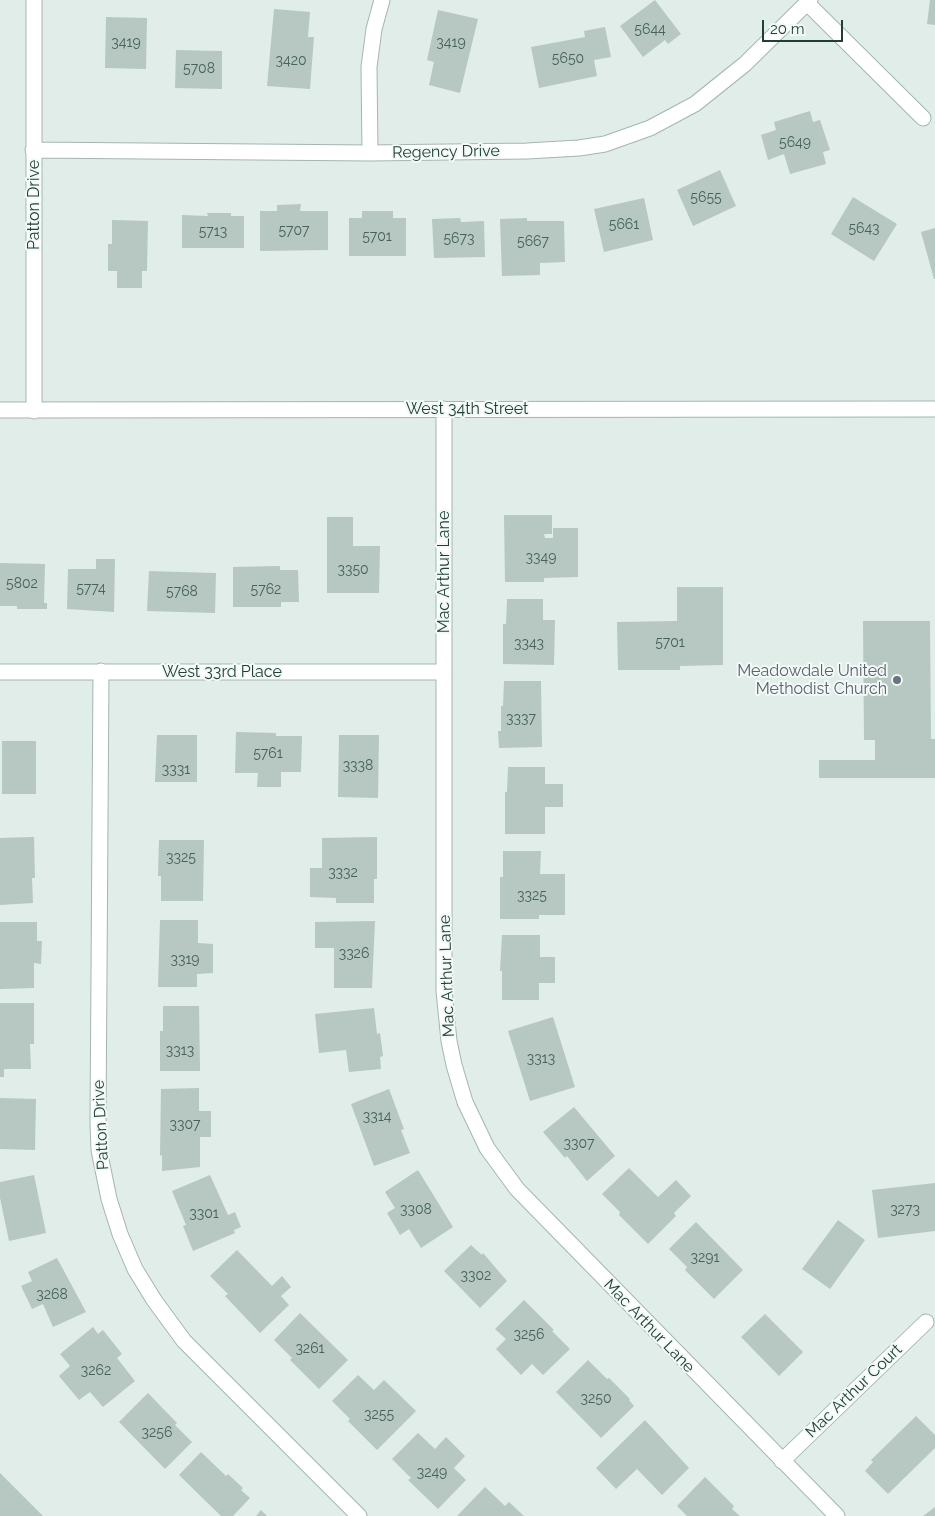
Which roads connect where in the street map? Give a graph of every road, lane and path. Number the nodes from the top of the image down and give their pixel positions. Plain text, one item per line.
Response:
1 (34, 0) edge
2 (382, 0) edge
3 (808, 1) edge
4 (923, 118) dead end
5 (34, 150) junction
6 (370, 153) junction
7 (444, 409) junction
8 (935, 409) edge
9 (0, 410) edge
10 (34, 411) junction
11 (101, 671) junction
12 (0, 672) edge
13 (444, 672) junction
14 (926, 1322) dead end
15 (782, 1461) junction
16 (359, 1516) edge
17 (837, 1516) edge

1 - 5 street, Patton Drive
2 - 6 street
3 - 4 street
3 - 6 street, Regency Drive
5 - 6 street, Regency Drive
5 - 10 street, Patton Drive
7 - 8 street, West 34th Street
7 - 10 street, West 34th Street
7 - 13 street, Mac Arthur Lane
9 - 10 street, West 34th Street
11 - 12 street, West 33rd Place
11 - 13 street, West 33rd Place
11 - 16 street, Patton Drive
13 - 15 street, Mac Arthur Lane
14 - 15 street, Mac Arthur Court
15 - 17 street, Mac Arthur Lane

